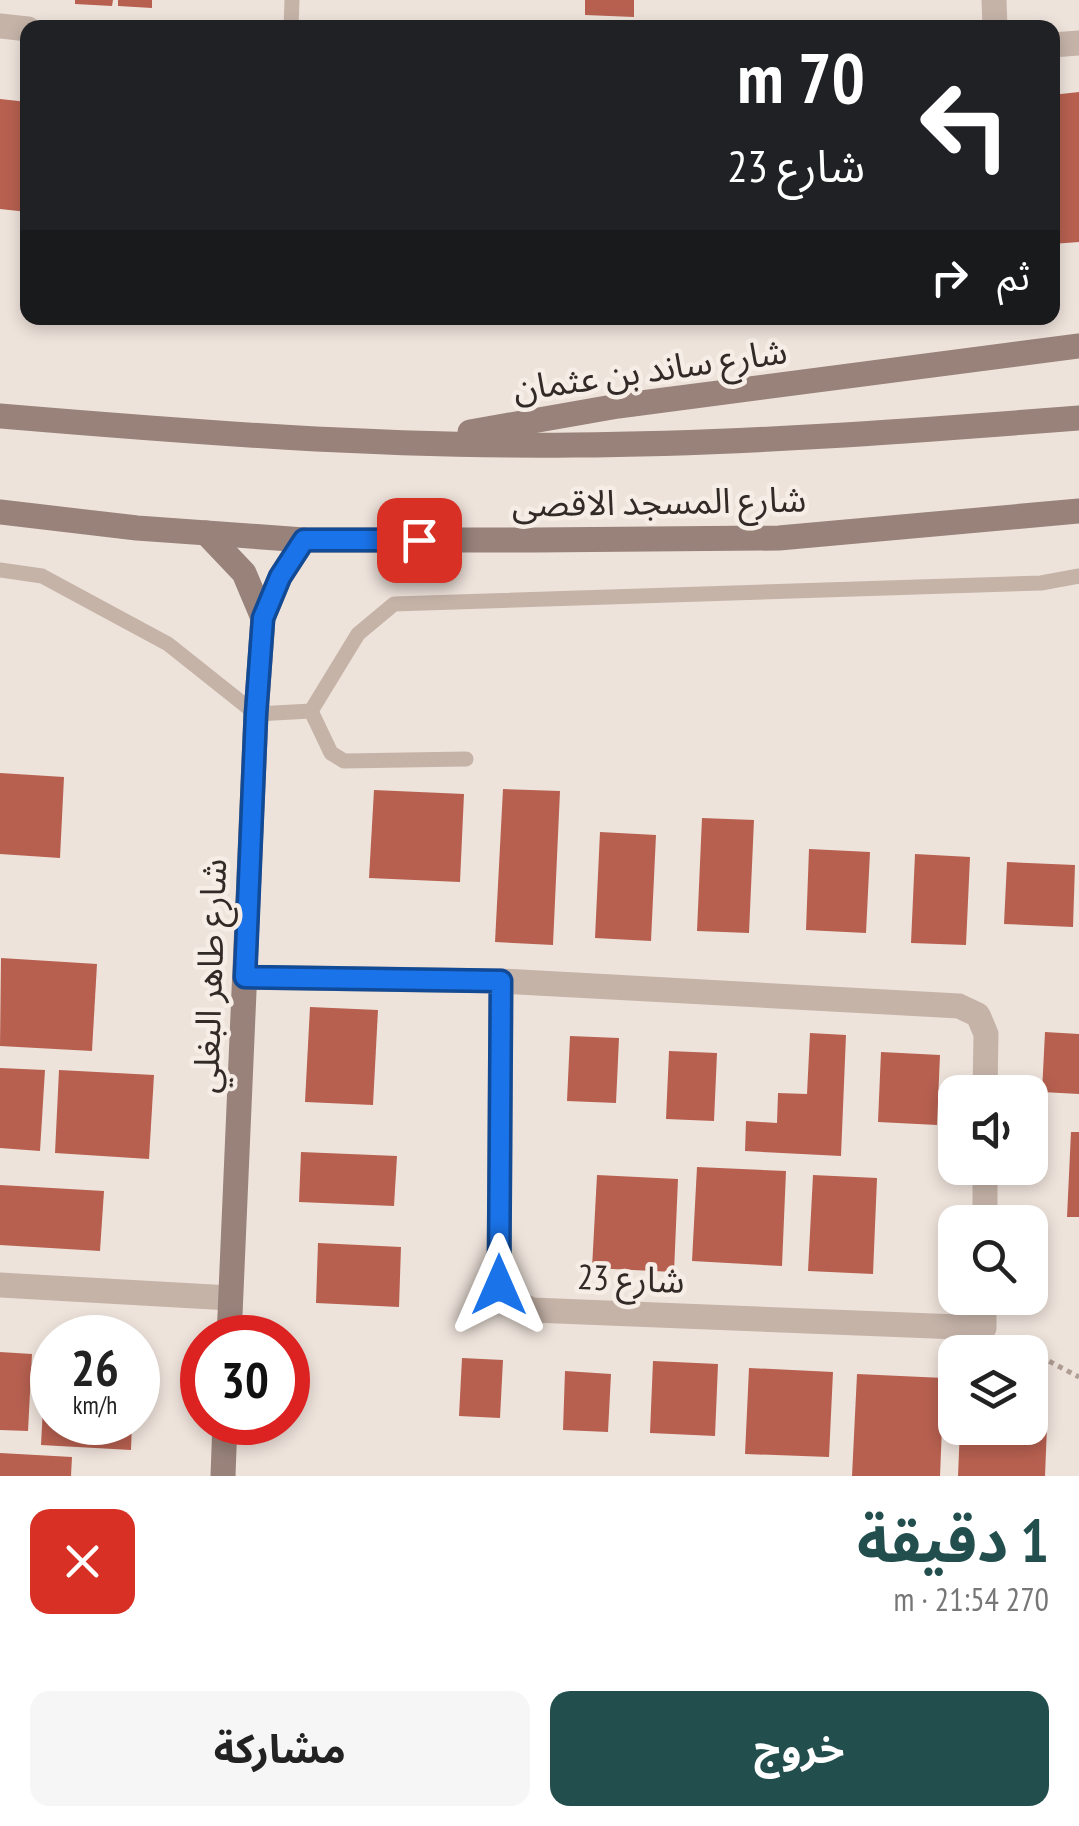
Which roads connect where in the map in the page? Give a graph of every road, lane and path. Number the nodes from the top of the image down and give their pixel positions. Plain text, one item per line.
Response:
1 (1079, 346) edge
2 (0, 416) edge
3 (1079, 418) edge
4 (411, 442) junction
5 (0, 512) edge
6 (1079, 512) edge
7 (206, 533) junction
8 (304, 540) junction
9 (0, 570) edge
10 (1079, 576) edge
11 (263, 618) junction
12 (311, 711) junction
13 (256, 714) junction
14 (466, 759) dead end
15 (245, 977) junction
16 (501, 981) junction
17 (986, 1075) edge
18 (0, 1285) edge
19 (230, 1298) junction
20 (230, 1315) edge
21 (984, 1315) edge
22 (984, 1328) junction
23 (1079, 1377) edge
24 (224, 1445) edge
25 (223, 1476) edge

1 - 4 main road, شارع ساند بن عثمان
2 - 4 main road, شارع المسجد الاقصى
3 - 4 main road, شارع المسجد الاقصى
5 - 7 main road, شارع المسجد الاقصى
6 - 8 main road, شارع المسجد الاقصى
7 - 8 main road, شارع المسجد الاقصى
7 - 11 main road, شارع طاهر البغلي
8 - 11 main road, شارع طاهر البغلي
9 - 13 lane
10 - 12 lane
11 - 13 main road, شارع طاهر البغلي
12 - 13 lane
12 - 14 lane
13 - 15 main road, شارع طاهر البغلي
15 - 16 street
15 - 19 main road, شارع طاهر البغلي
16 - 17 street
16 - 22 street, شارع 23
18 - 19 street
19 - 20 main road, شارع طاهر البغلي
21 - 22 street
22 - 23 path
24 - 25 main road

